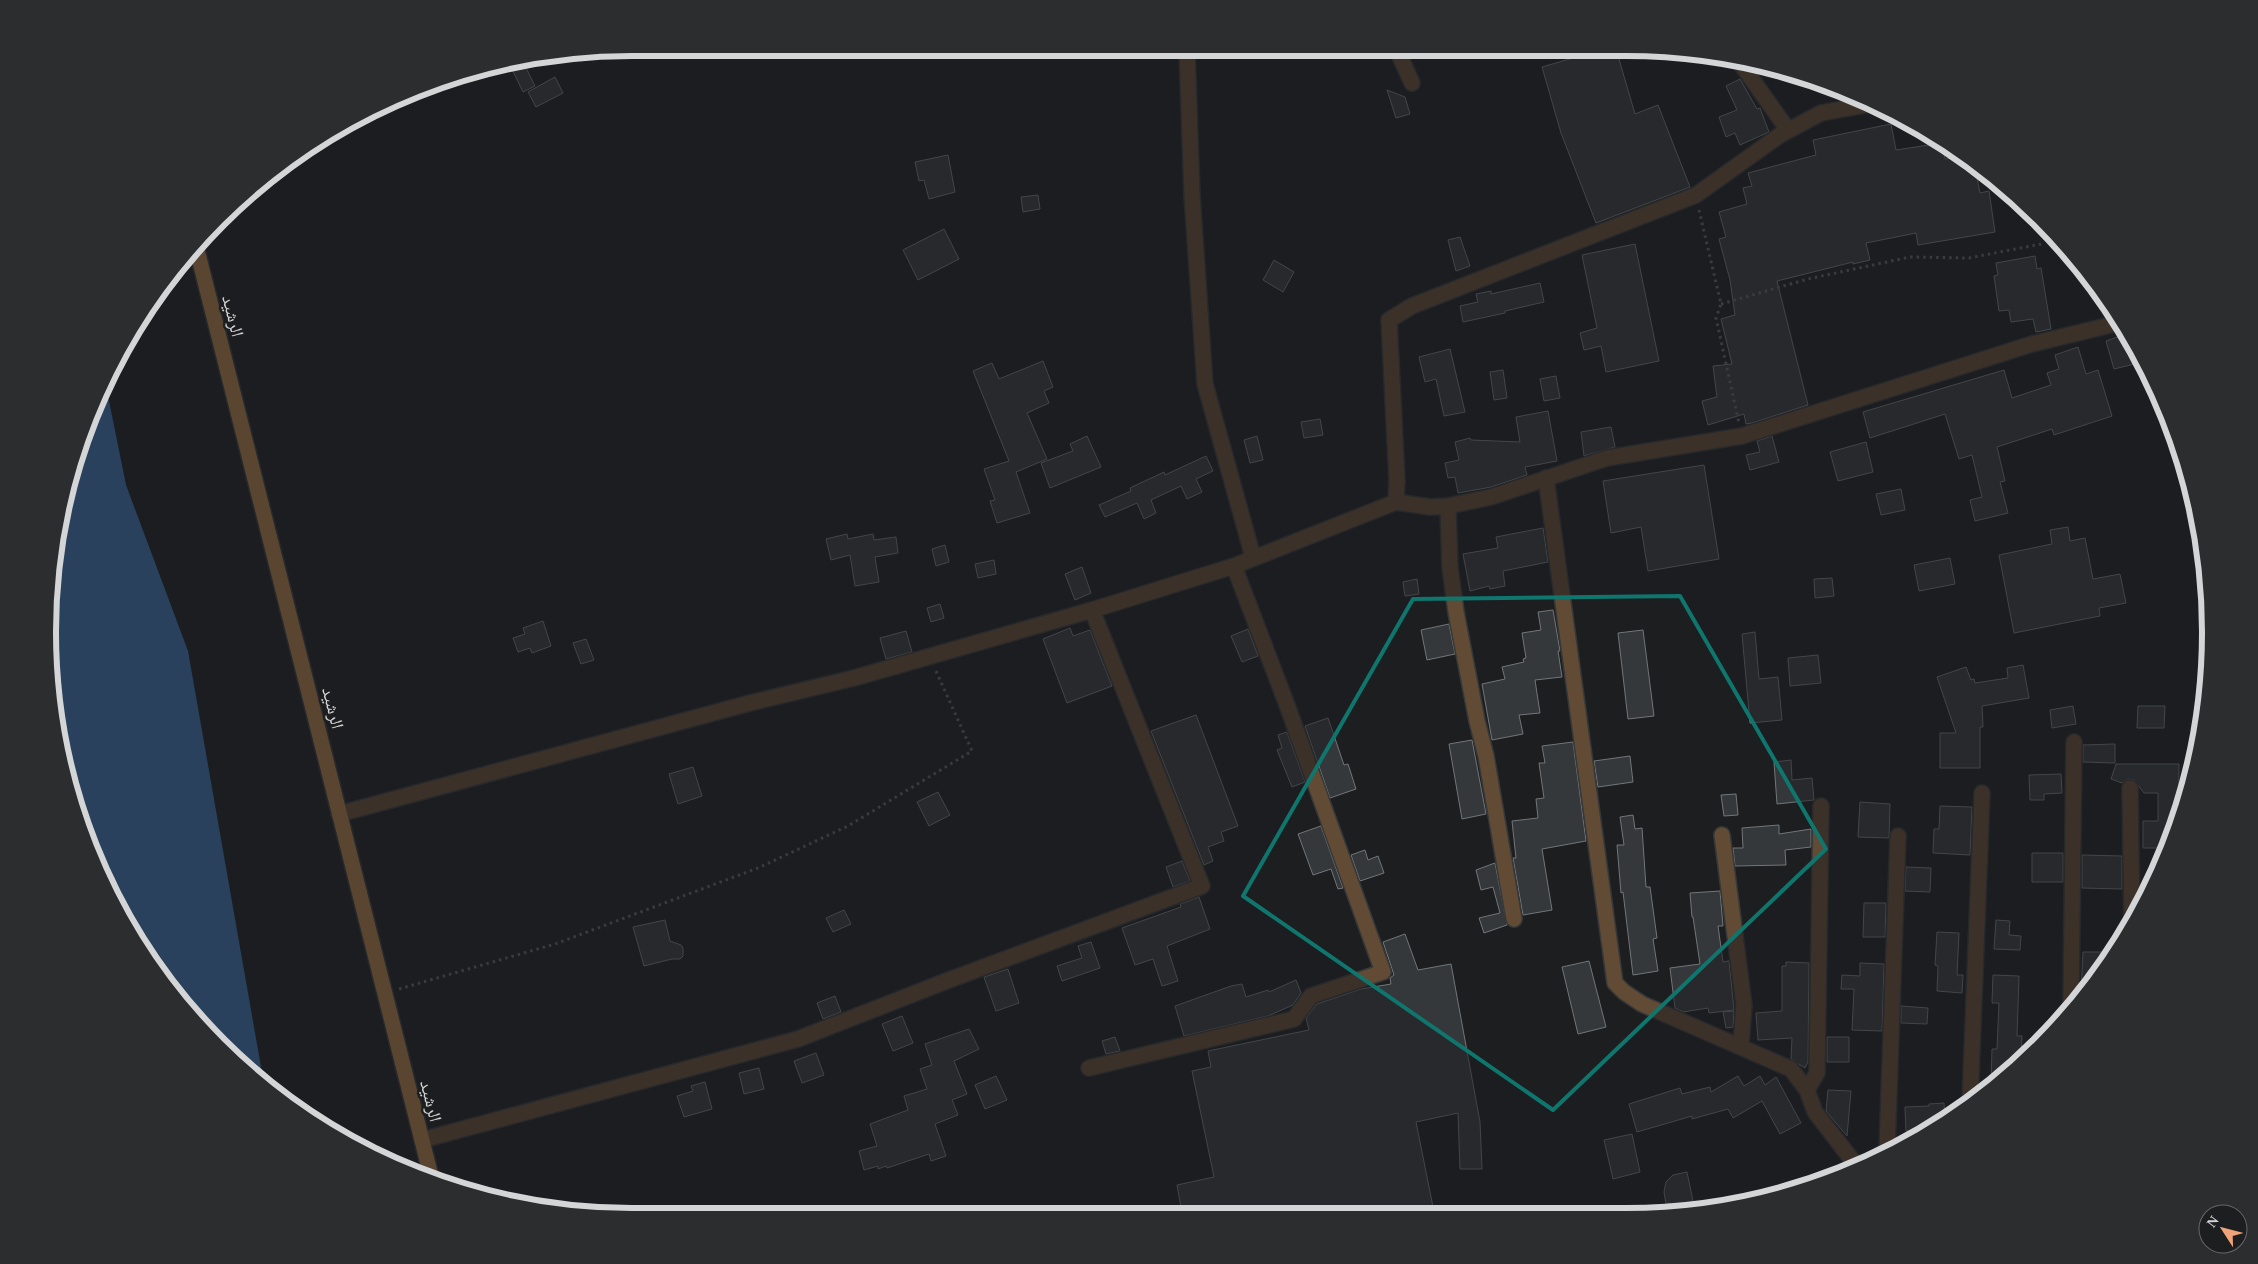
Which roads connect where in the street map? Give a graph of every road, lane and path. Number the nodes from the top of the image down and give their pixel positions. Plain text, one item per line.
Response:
1 (1187, 56) edge
2 (1400, 56) edge
3 (1744, 69) edge
4 (1412, 83) dead end
5 (1859, 106) edge
6 (1788, 130) junction
7 (1696, 195) junction
8 (2041, 244) dead end
9 (198, 253) edge
10 (1721, 304) junction
11 (2113, 324) edge
12 (1742, 436) junction
13 (1546, 478) junction
14 (1396, 502) junction
15 (1448, 506) junction
16 (1253, 557) junction
17 (1234, 566) junction
18 (1092, 610) junction
19 (935, 655) junction
20 (2074, 742) dead end
21 (2130, 788) dead end
22 (1982, 793) dead end
23 (1820, 806) dead end
24 (339, 814) junction
25 (1722, 835) dead end
26 (1898, 836) dead end
27 (2132, 907) edge
28 (1514, 919) dead end
29 (384, 993) junction
30 (2071, 997) edge
31 (1741, 1046) junction
32 (1089, 1068) dead end
33 (1807, 1090) junction
34 (1970, 1093) edge
35 (422, 1140) junction
36 (1887, 1145) edge
37 (1853, 1161) edge
38 (430, 1171) edge

1 - 16 street
2 - 4 street
3 - 6 street
5 - 6 street
6 - 7 street
7 - 10 path
7 - 14 street
8 - 10 path
9 - 24 main road, الرشيد
10 - 12 path
11 - 12 street
12 - 13 street
13 - 15 street
13 - 31 street
14 - 15 street
14 - 16 street
15 - 28 street
16 - 17 street
17 - 18 street
17 - 32 street
18 - 19 street
18 - 35 street
19 - 24 street
19 - 29 path
20 - 30 street
21 - 27 street
22 - 34 street
23 - 33 street
24 - 29 main road, الرشيد
25 - 31 street
26 - 36 street
29 - 35 main road, الرشيد
31 - 33 street
33 - 37 street
35 - 38 main road, الرشيد

